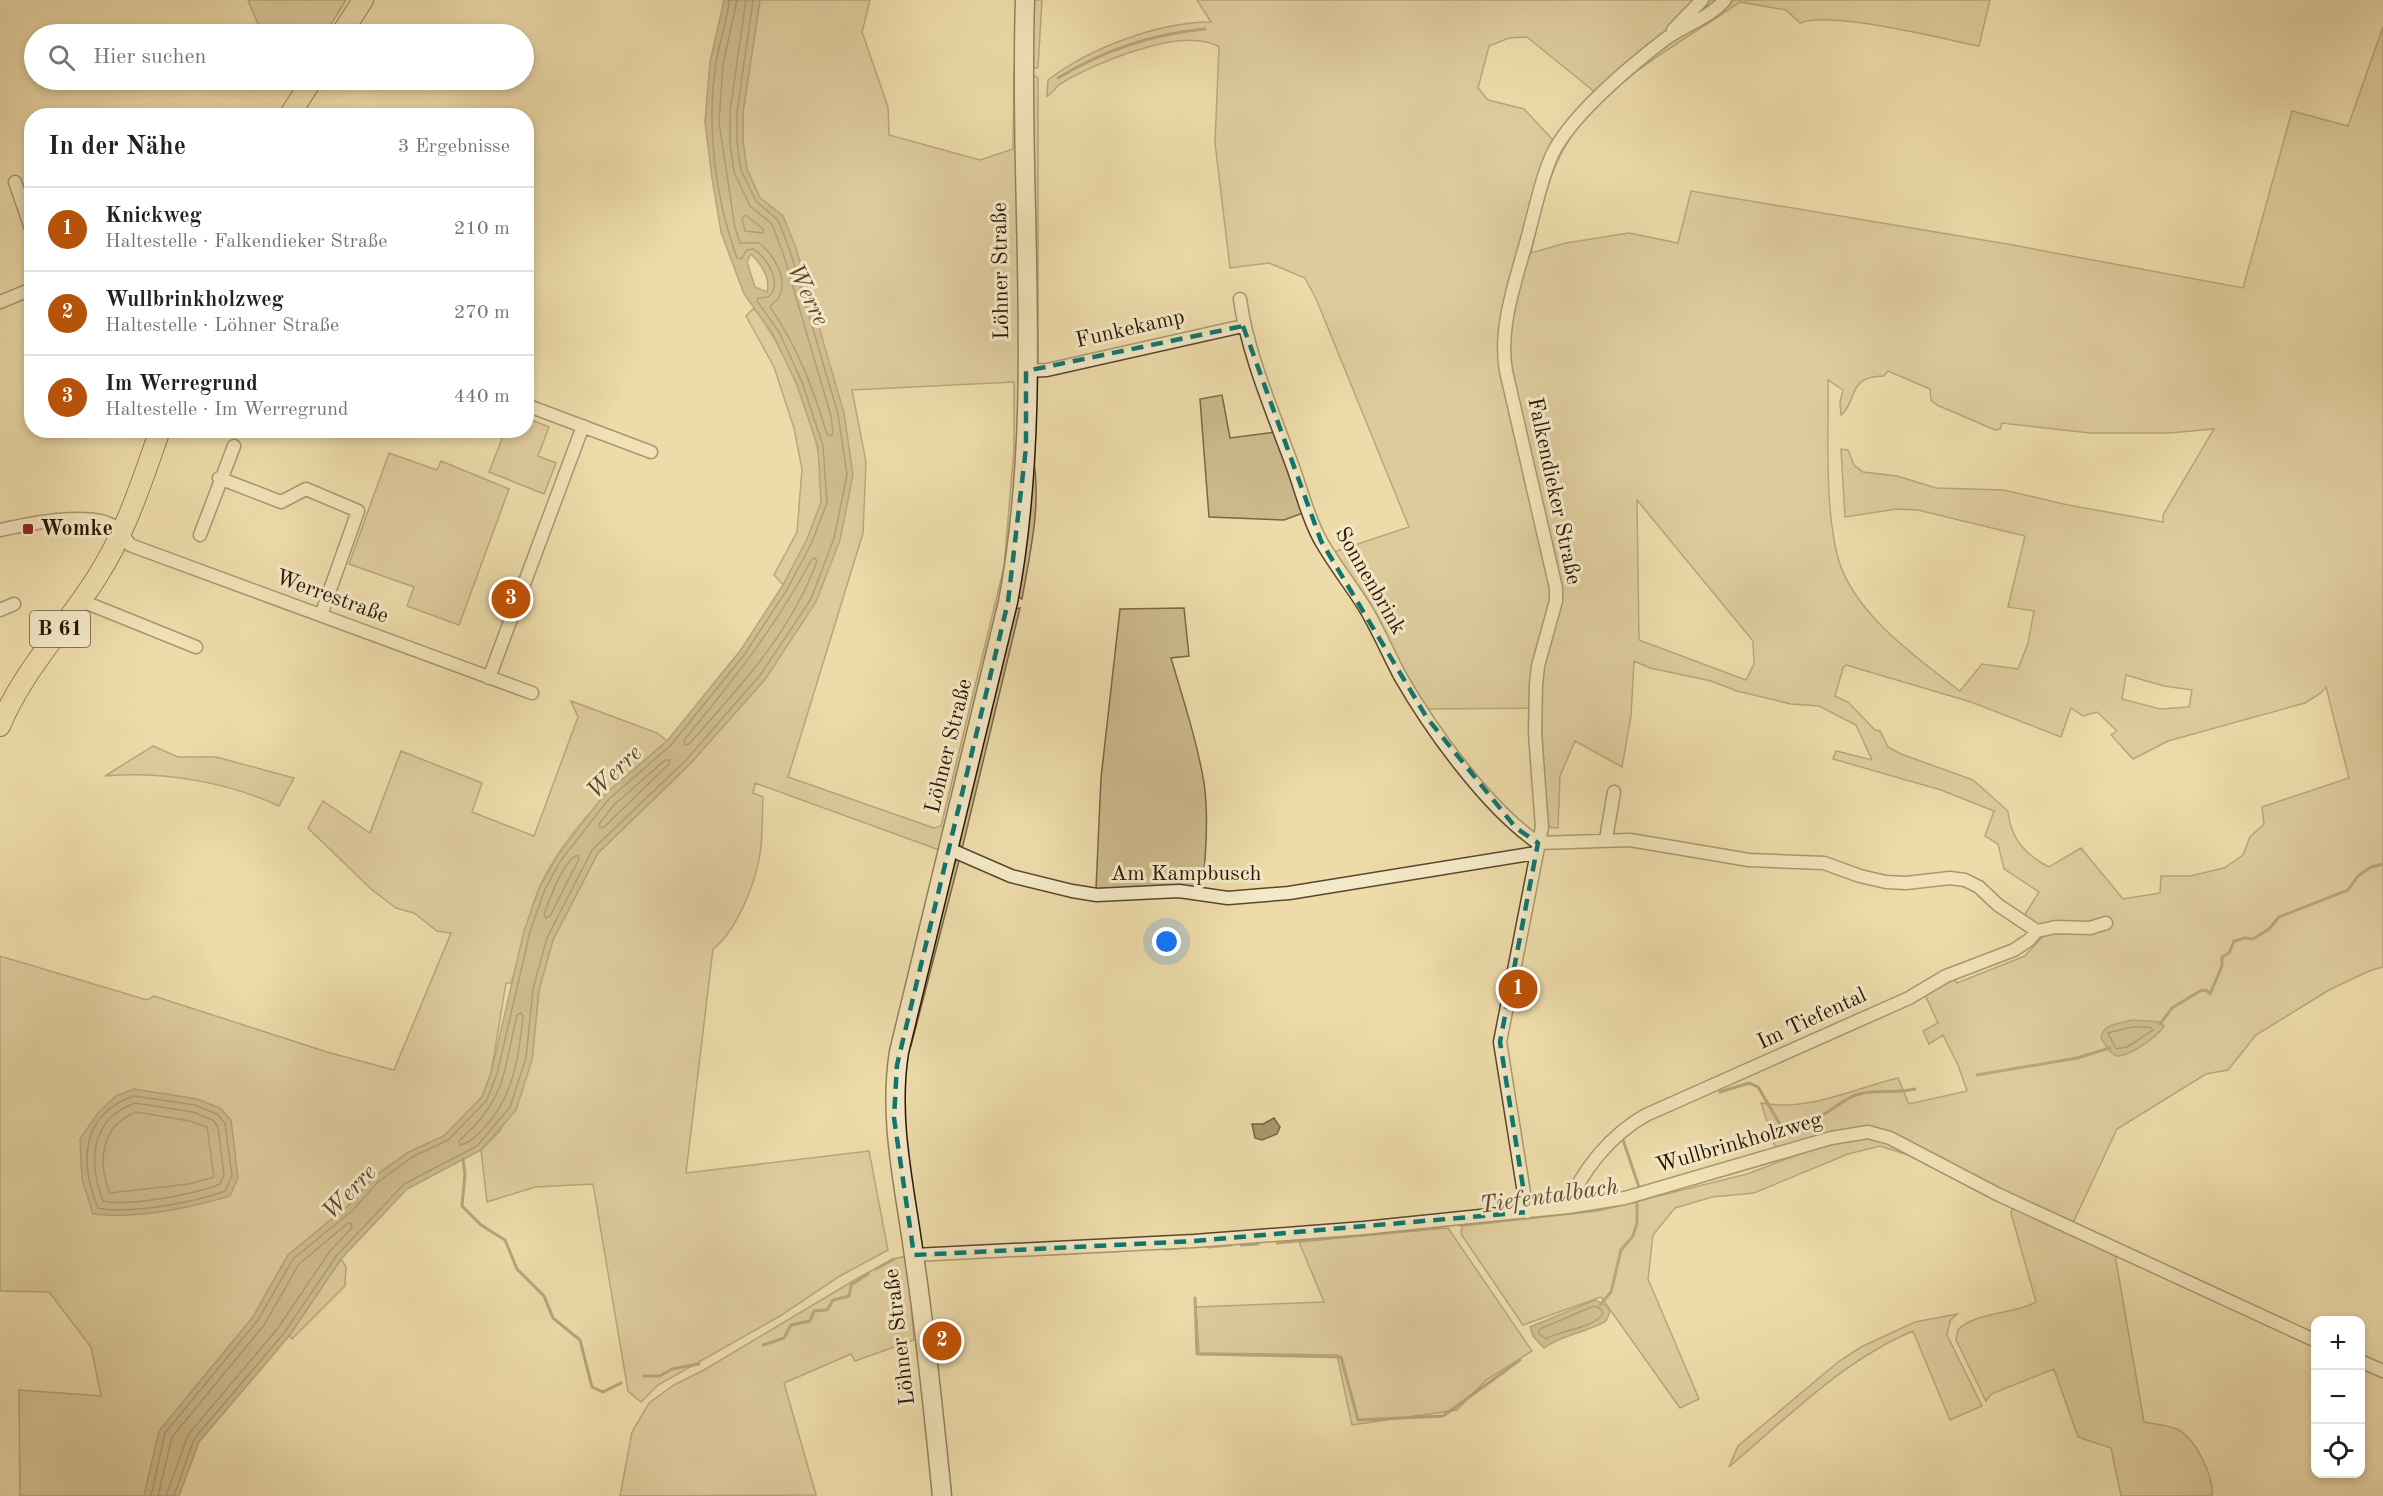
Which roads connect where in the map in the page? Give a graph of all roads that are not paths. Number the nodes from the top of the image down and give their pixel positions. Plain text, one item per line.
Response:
1 (363, 0) edge
2 (1024, 0) edge
3 (1702, 0) edge
4 (1725, 0) edge
5 (347, 24) edge
6 (1666, 38) junction
7 (306, 90) edge
8 (294, 108) edge
9 (15, 182) dead end
10 (24, 208) edge
11 (24, 292) edge
12 (1240, 299) dead end
13 (0, 303) edge
14 (1243, 326) junction
15 (1026, 372) junction
16 (534, 408) edge
17 (583, 426) junction
18 (157, 438) edge
19 (234, 446) dead end
20 (651, 452) dead end
21 (219, 478) junction
22 (0, 530) edge
23 (121, 534) junction
24 (200, 535) dead end
25 (82, 601) junction
26 (14, 604) dead end
27 (0, 610) edge
28 (321, 615) junction
29 (196, 647) dead end
30 (489, 678) junction
31 (532, 693) dead end
32 (0, 726) edge
33 (1614, 792) dead end
34 (1606, 839) junction
35 (1537, 848) junction
36 (949, 849) junction
37 (2106, 923) dead end
38 (2037, 931) junction
39 (1568, 1207) junction
40 (1527, 1212) junction
41 (914, 1255) junction
42 (2311, 1339) edge
43 (2365, 1363) edge
44 (2383, 1371) edge
45 (942, 1496) edge

1 - 5 main road
2 - 15 main road, Löhner Straße
3 - 6 street
4 - 6 street, Falkendieker Straße
6 - 35 street, Falkendieker Straße
7 - 8 main road
9 - 10 street
11 - 13 street
12 - 14 street, Sonnenbrink
14 - 15 street, Funkekamp
14 - 35 street, Sonnenbrink
15 - 36 main road, Löhner Straße
16 - 17 street
17 - 20 street
17 - 30 street
18 - 23 main road, B 61
19 - 21 street
21 - 24 street
21 - 28 street
22 - 23 street
23 - 25 main road, B 61
23 - 28 street, Werrestraße
25 - 29 street
25 - 32 main road, B 61
26 - 27 street
28 - 30 street, Werrestraße
30 - 31 street, Werrestraße
33 - 34 street
34 - 35 street, Am Kampbusch
34 - 38 street, Am Kampbusch
35 - 36 street, Am Kampbusch
35 - 40 street, Falkendieker Straße
36 - 41 main road, Löhner Straße
37 - 38 street
38 - 39 street, Im Tiefental
39 - 40 street, Wullbrinkholzweg
39 - 42 street, Wullbrinkholzweg
40 - 41 street, Wullbrinkholzweg
41 - 45 main road, Löhner Straße
43 - 44 street

